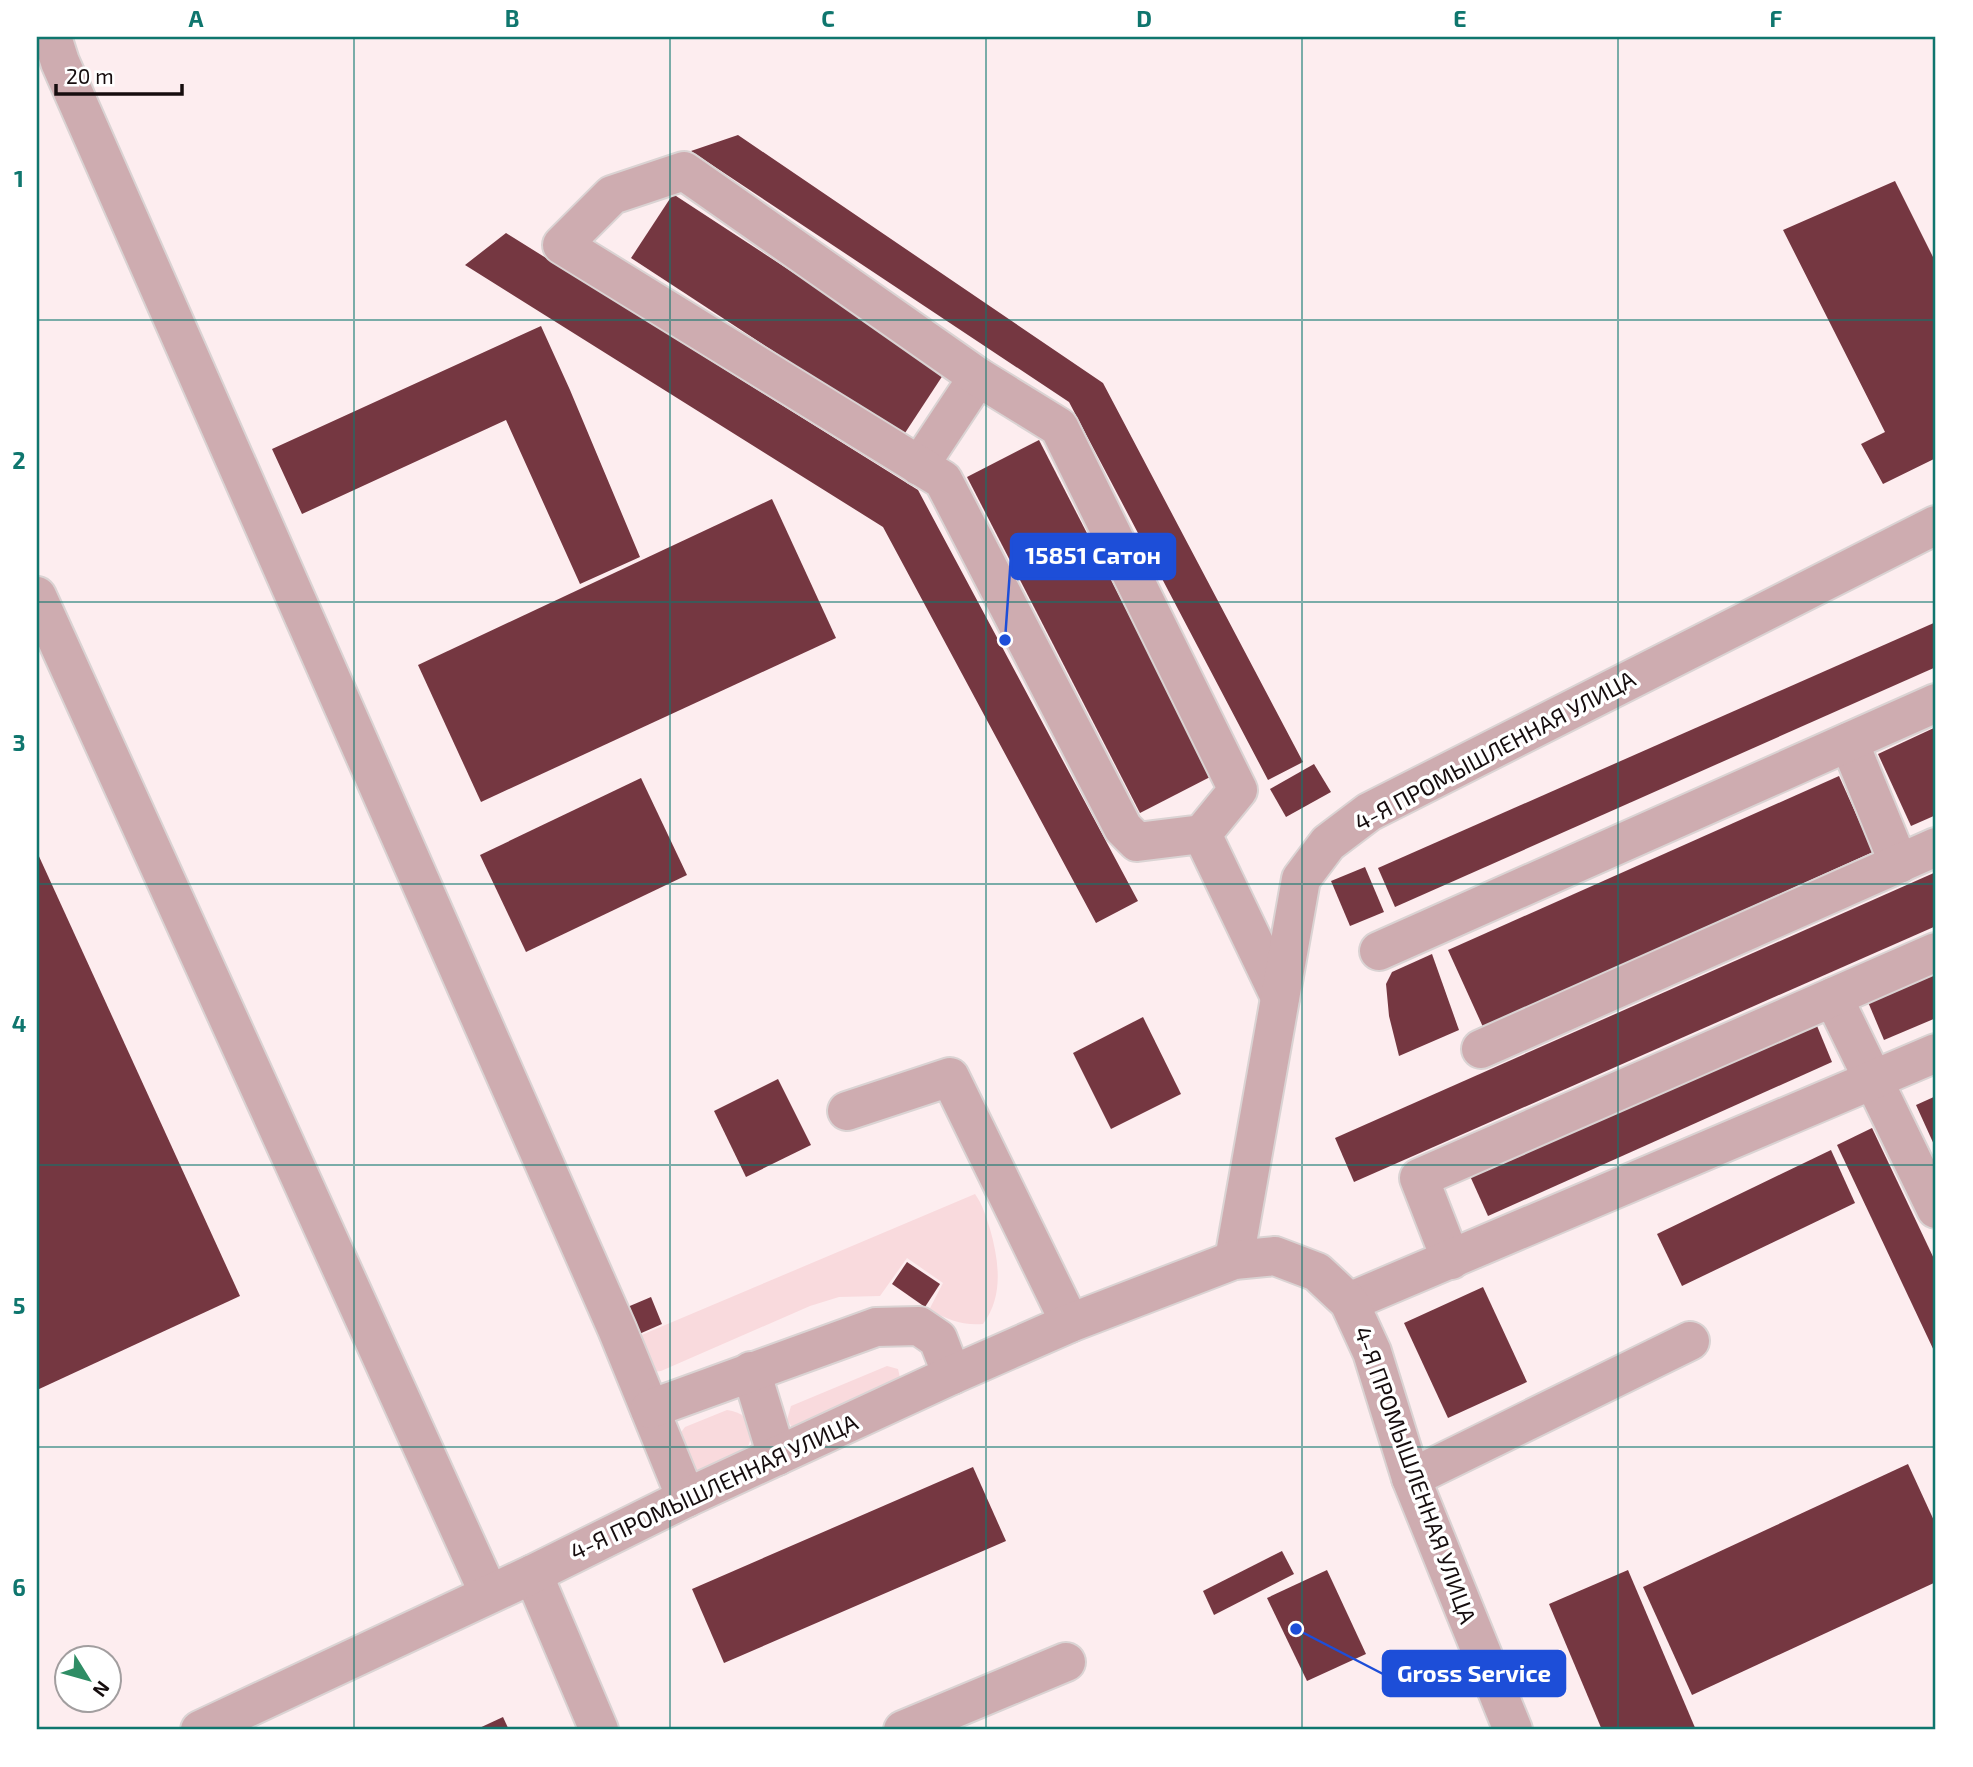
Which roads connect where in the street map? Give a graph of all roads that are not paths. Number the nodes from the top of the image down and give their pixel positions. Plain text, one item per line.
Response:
1 (52, 37) edge
2 (978, 377) junction
3 (919, 466) junction
4 (1936, 525) edge
5 (37, 596) edge
6 (1936, 703) edge
7 (1849, 742) junction
8 (1202, 834) junction
9 (1936, 847) edge
10 (1899, 864) junction
11 (1379, 951) dead end
12 (1936, 952) edge
13 (1280, 997) junction
14 (1833, 997) junction
15 (1482, 1049) dead end
16 (1936, 1053) edge
17 (1873, 1080) junction
18 (847, 1111) dead end
19 (1936, 1209) edge
20 (1234, 1260) junction
21 (1451, 1260) junction
22 (1349, 1302) junction
23 (1070, 1323) junction
24 (1690, 1341) dead end
25 (751, 1371) junction
26 (952, 1376) junction
27 (650, 1409) junction
28 (777, 1456) junction
29 (1411, 1479) junction
30 (685, 1498) junction
31 (533, 1574) junction
32 (489, 1594) junction
33 (1066, 1662) dead end
34 (200, 1730) edge
35 (598, 1730) edge
36 (903, 1730) edge
37 (1513, 1730) edge

1 - 27 street
2 - 3 street
2 - 3 street
2 - 8 street
3 - 8 street
4 - 13 street, 4-Я ПРОМЫШЛЕННАЯ УЛИЦА
5 - 32 street
6 - 7 street
7 - 10 street
7 - 11 street
8 - 13 street
9 - 10 street
10 - 15 street
12 - 14 street
13 - 20 street, 4-Я ПРОМЫШЛЕННАЯ УЛИЦА
14 - 17 street
14 - 21 street
16 - 17 street
17 - 19 street
17 - 21 street
18 - 23 street
20 - 22 street, 4-Я ПРОМЫШЛЕННАЯ УЛИЦА
20 - 23 street, 4-Я ПРОМЫШЛЕННАЯ УЛИЦА
21 - 22 street
22 - 29 street, 4-Я ПРОМЫШЛЕННАЯ УЛИЦА
23 - 26 street, 4-Я ПРОМЫШЛЕННАЯ УЛИЦА
24 - 29 street
25 - 26 street
25 - 27 street
25 - 28 street
26 - 28 street, 4-Я ПРОМЫШЛЕННАЯ УЛИЦА
27 - 30 street
28 - 30 street, 4-Я ПРОМЫШЛЕННАЯ УЛИЦА
29 - 37 street, 4-Я ПРОМЫШЛЕННАЯ УЛИЦА
30 - 31 street, 4-Я ПРОМЫШЛЕННАЯ УЛИЦА
31 - 32 street, 4-Я ПРОМЫШЛЕННАЯ УЛИЦА
31 - 35 street
32 - 34 street, 4-Я ПРОМЫШЛЕННАЯ УЛИЦА
33 - 36 street

